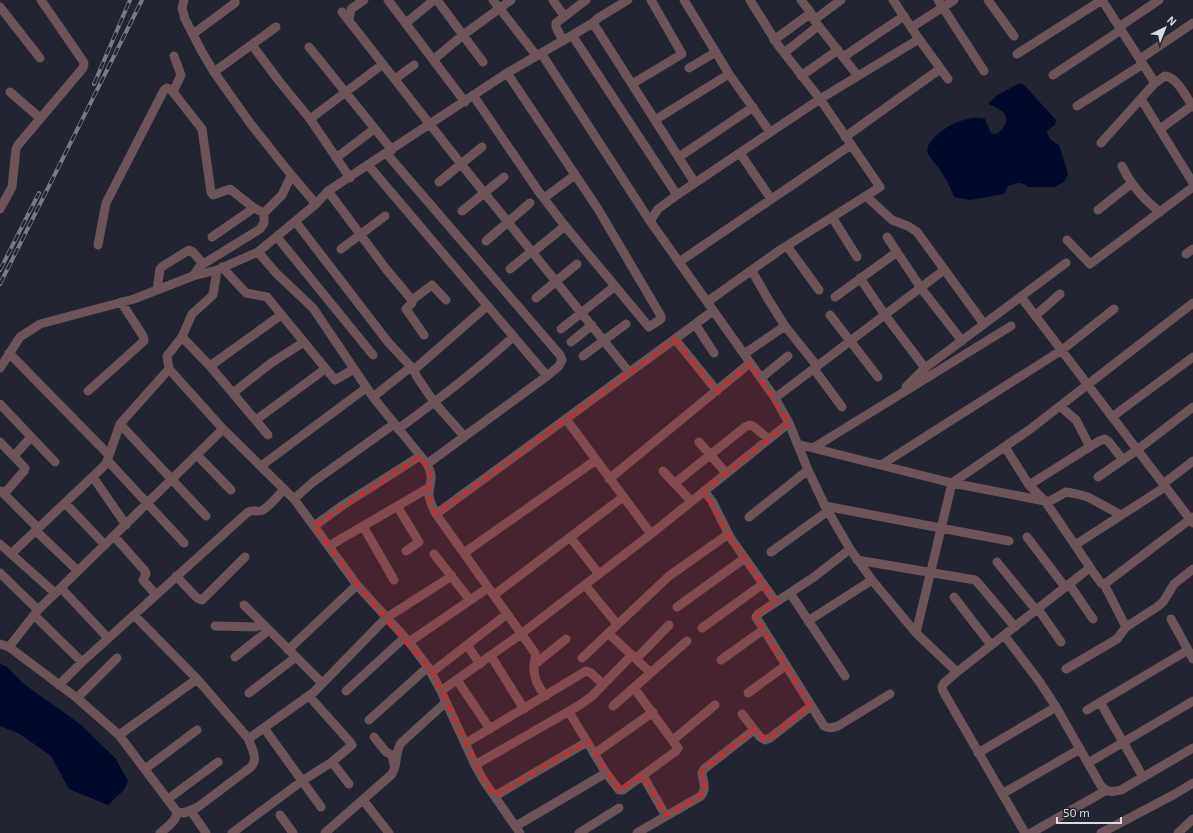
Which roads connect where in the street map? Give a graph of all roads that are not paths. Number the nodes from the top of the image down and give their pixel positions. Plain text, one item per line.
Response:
1 (41, 0) edge
2 (192, 0) edge
3 (235, 0) edge
4 (364, 0) edge
5 (388, 0) edge
6 (434, 0) edge
7 (437, 0) edge
8 (493, 0) edge
9 (511, 0) edge
10 (553, 0) edge
11 (586, 0) edge
12 (628, 0) edge
13 (651, 0) edge
14 (684, 0) edge
15 (750, 0) edge
16 (801, 0) edge
17 (841, 0) edge
18 (893, 0) edge
19 (954, 0) edge
20 (988, 0) edge
21 (1102, 0) edge
22 (1159, 0) edge
23 (183, 2) edge
24 (940, 4) edge
25 (0, 7) edge
26 (500, 9) junction
27 (342, 12) dead end
28 (564, 16) junction
29 (904, 16) junction
30 (349, 20) junction
31 (814, 20) junction
32 (406, 23) junction
33 (593, 23) junction
34 (1193, 23) edge
35 (276, 27) dead end
36 (912, 27) junction
37 (1120, 28) junction
38 (193, 34) junction
39 (463, 35) junction
40 (572, 35) junction
41 (1014, 36) dead end
42 (919, 39) junction
43 (774, 40) junction
44 (563, 41) junction
45 (252, 45) junction
46 (309, 47) dead end
47 (716, 52) junction
48 (784, 53) junction
49 (539, 54) junction
50 (841, 54) junction
51 (1016, 54) dead end
52 (174, 56) dead end
53 (40, 58) dead end
54 (433, 60) junction
55 (483, 62) dead end
56 (1141, 62) junction
57 (383, 64) junction
58 (414, 65) dead end
59 (689, 68) dead end
60 (940, 69) junction
61 (984, 71) dead end
62 (214, 72) junction
63 (507, 73) junction
64 (729, 74) junction
65 (857, 75) junction
66 (1053, 75) dead end
67 (802, 76) junction
68 (395, 79) junction
69 (948, 79) dead end
70 (1155, 83) junction
71 (632, 84) junction
72 (10, 92) dead end
73 (173, 92) junction
74 (346, 93) junction
75 (473, 95) junction
76 (820, 98) junction
77 (1141, 99) junction
78 (465, 102) junction
79 (1077, 106) dead end
80 (1193, 106) edge
81 (753, 107) junction
82 (40, 118) junction
83 (310, 119) junction
84 (655, 120) junction
85 (430, 124) junction
86 (374, 129) junction
87 (1160, 129) junction
88 (770, 132) junction
89 (845, 137) junction
90 (1101, 143) dead end
91 (851, 145) junction
92 (482, 147) dead end
93 (389, 152) junction
94 (740, 153) junction
95 (679, 157) junction
96 (336, 158) junction
97 (461, 164) junction
98 (368, 165) junction
99 (1122, 166) dead end
100 (575, 175) junction
101 (292, 176) junction
102 (504, 177) dead end
103 (350, 178) junction
104 (440, 182) dead end
105 (695, 183) junction
106 (1132, 183) junction
107 (1193, 183) edge
108 (1193, 187) edge
109 (328, 191) junction
110 (485, 193) junction
111 (677, 195) junction
112 (866, 196) junction
113 (544, 198) junction
114 (771, 199) junction
115 (316, 204) junction
116 (530, 204) dead end
117 (254, 208) junction
118 (0, 209) edge
119 (1098, 210) dead end
120 (462, 211) dead end
121 (1160, 212) junction
122 (264, 213) junction
123 (385, 216) dead end
124 (832, 217) junction
125 (295, 221) junction
126 (650, 221) junction
127 (508, 222) junction
128 (565, 226) junction
129 (360, 234) junction
130 (212, 237) dead end
131 (277, 237) junction
132 (887, 237) dead end
133 (1067, 240) dead end
134 (486, 241) dead end
135 (98, 245) dead end
136 (787, 246) junction
137 (341, 249) dead end
138 (532, 251) junction
139 (258, 252) junction
140 (897, 252) junction
141 (857, 256) dead end
142 (679, 262) junction
143 (1066, 263) dead end
144 (203, 264) junction
145 (577, 264) dead end
146 (510, 268) dead end
147 (219, 269) junction
148 (944, 270) junction
149 (752, 271) junction
150 (193, 276) junction
151 (860, 278) junction
152 (556, 281) junction
153 (615, 286) junction
154 (921, 288) junction
155 (157, 290) junction
156 (819, 290) dead end
157 (1060, 294) dead end
158 (835, 297) dead end
159 (1021, 297) junction
160 (536, 298) dead end
161 (412, 300) junction
162 (446, 300) dead end
163 (122, 302) junction
164 (707, 302) junction
165 (1193, 304) edge
166 (487, 306) junction
167 (1114, 309) dead end
168 (713, 311) junction
169 (581, 312) junction
170 (281, 315) junction
171 (830, 315) dead end
172 (885, 315) junction
173 (1035, 316) junction
174 (626, 324) dead end
175 (695, 324) junction
176 (984, 324) junction
177 (592, 325) junction
178 (785, 326) junction
179 (1011, 326) dead end
180 (561, 329) dead end
181 (424, 335) dead end
182 (182, 337) junction
183 (513, 337) junction
184 (675, 339) junction
185 (604, 341) junction
186 (962, 341) junction
187 (304, 342) junction
188 (571, 342) dead end
189 (850, 342) junction
190 (1062, 350) junction
191 (9, 353) junction
192 (714, 353) dead end
193 (744, 354) junction
194 (373, 355) dead end
195 (583, 356) dead end
196 (788, 356) dead end
197 (1193, 357) edge
198 (750, 363) junction
199 (210, 366) junction
200 (0, 368) edge
201 (816, 368) junction
202 (925, 368) junction
203 (325, 369) junction
204 (354, 369) junction
205 (413, 369) junction
206 (169, 370) junction
207 (629, 372) junction
208 (547, 376) junction
209 (878, 377) dead end
210 (761, 378) junction
211 (1088, 386) junction
212 (366, 388) junction
213 (717, 391) junction
214 (88, 392) dead end
215 (233, 393) junction
216 (900, 394) junction
217 (373, 397) junction
218 (775, 398) junction
219 (434, 402) junction
220 (0, 404) edge
221 (1061, 406) junction
222 (842, 407) dead end
223 (1193, 407) edge
224 (1112, 417) junction
225 (566, 419) junction
226 (256, 420) junction
227 (789, 423) junction
228 (120, 424) junction
229 (396, 426) junction
230 (223, 429) junction
231 (268, 435) dead end
232 (464, 436) junction
233 (31, 437) junction
234 (769, 439) junction
235 (0, 442) edge
236 (699, 442) dead end
237 (797, 444) junction
238 (1005, 447) junction
239 (1090, 447) junction
240 (813, 448) junction
241 (1137, 450) junction
242 (197, 455) junction
243 (710, 455) junction
244 (14, 456) junction
245 (420, 456) junction
246 (108, 458) junction
247 (596, 460) junction
248 (1123, 460) junction
249 (1193, 461) edge
250 (55, 462) dead end
251 (427, 464) junction
252 (881, 465) junction
253 (261, 466) junction
254 (808, 470) junction
255 (663, 471) dead end
256 (726, 473) junction
257 (1098, 476) dead end
258 (93, 477) junction
259 (173, 479) junction
260 (609, 479) junction
261 (675, 483) junction
262 (952, 483) junction
263 (1029, 485) junction
264 (1164, 485) junction
265 (430, 487) junction
266 (284, 489) junction
267 (231, 490) dead end
268 (704, 491) junction
269 (2, 492) edge
270 (623, 497) junction
271 (294, 499) junction
272 (691, 501) junction
273 (1045, 501) junction
274 (65, 503) junction
275 (147, 504) junction
276 (398, 506) junction
277 (826, 509) junction
278 (436, 514) junction
279 (206, 516) dead end
280 (1121, 516) junction
281 (749, 517) dead end
282 (1192, 519) edge
283 (126, 524) junction
284 (314, 526) junction
285 (363, 526) junction
286 (941, 528) junction
287 (37, 530) junction
288 (651, 534) junction
289 (114, 536) junction
290 (730, 536) junction
291 (570, 537) junction
292 (1027, 537) dead end
293 (1009, 541) dead end
294 (184, 543) dead end
295 (0, 544) edge
296 (105, 545) junction
297 (1075, 545) junction
298 (329, 546) junction
299 (850, 549) junction
300 (406, 551) dead end
301 (771, 552) dead end
302 (464, 553) junction
303 (11, 554) junction
304 (434, 554) dead end
305 (245, 557) dead end
306 (745, 558) junction
307 (857, 560) junction
308 (997, 562) dead end
309 (1090, 569) junction
310 (1193, 569) edge
311 (78, 571) junction
312 (930, 572) junction
313 (0, 573) edge
314 (599, 574) junction
315 (176, 576) junction
316 (452, 576) junction
317 (394, 580) dead end
318 (872, 580) junction
319 (763, 584) junction
320 (1104, 584) junction
321 (357, 585) junction
322 (585, 585) junction
323 (1067, 586) junction
324 (58, 591) junction
325 (491, 592) junction
326 (790, 593) junction
327 (156, 595) junction
328 (954, 597) dead end
329 (470, 600) junction
330 (776, 602) junction
331 (244, 605) dead end
332 (677, 607) dead end
333 (1037, 609) junction
334 (36, 613) junction
335 (507, 614) junction
336 (134, 615) junction
337 (386, 618) junction
338 (1093, 619) dead end
339 (1171, 619) dead end
340 (808, 621) junction
341 (617, 624) junction
342 (215, 626) dead end
343 (669, 626) dead end
344 (265, 627) junction
345 (1014, 627) junction
346 (1126, 627) junction
347 (702, 628) dead end
348 (763, 630) junction
349 (608, 632) junction
350 (916, 633) junction
351 (521, 634) junction
352 (1004, 635) junction
353 (108, 638) junction
354 (566, 639) dead end
355 (406, 640) junction
356 (687, 642) dead end
357 (1061, 642) dead end
358 (4, 645) edge
359 (467, 645) junction
360 (991, 645) junction
361 (288, 650) junction
362 (1188, 650) junction
363 (491, 656) junction
364 (235, 657) dead end
365 (296, 657) junction
366 (634, 657) junction
367 (117, 658) dead end
368 (582, 658) dead end
369 (1193, 659) edge
370 (721, 660) dead end
371 (82, 662) junction
372 (480, 664) junction
373 (534, 665) junction
374 (785, 666) junction
375 (1066, 669) dead end
376 (430, 670) junction
377 (957, 672) junction
378 (651, 673) junction
379 (845, 676) dead end
380 (197, 679) junction
381 (457, 680) junction
382 (322, 683) junction
383 (59, 684) junction
384 (604, 684) junction
385 (634, 688) junction
386 (346, 691) dead end
387 (441, 691) junction
388 (249, 693) dead end
389 (748, 693) dead end
390 (890, 694) dead end
391 (309, 696) junction
392 (546, 696) junction
393 (77, 698) junction
394 (1193, 701) edge
395 (446, 702) junction
396 (1100, 702) junction
397 (613, 706) dead end
398 (714, 706) dead end
399 (811, 706) junction
400 (1056, 707) junction
401 (524, 709) junction
402 (1087, 710) dead end
403 (569, 712) junction
404 (653, 712) junction
405 (742, 714) dead end
406 (369, 720) dead end
407 (264, 728) junction
408 (490, 729) junction
409 (197, 730) dead end
410 (754, 730) junction
411 (119, 735) junction
412 (374, 737) dead end
413 (248, 738) junction
414 (673, 740) junction
415 (587, 742) junction
416 (1123, 742) junction
417 (466, 743) junction
418 (1193, 748) edge
419 (1080, 749) junction
420 (978, 753) junction
421 (594, 754) junction
422 (218, 762) dead end
423 (332, 762) junction
424 (1088, 763) junction
425 (475, 765) junction
426 (145, 769) junction
427 (395, 770) junction
428 (606, 773) junction
429 (643, 776) junction
430 (1144, 777) junction
431 (302, 781) junction
432 (1193, 783) edge
433 (349, 784) dead end
434 (1105, 791) junction
435 (1002, 794) junction
436 (495, 796) junction
437 (168, 799) junction
438 (363, 800) junction
439 (321, 807) dead end
440 (618, 808) dead end
441 (191, 811) junction
442 (177, 812) junction
443 (280, 815) dead end
444 (666, 816) junction
445 (1193, 819) edge
446 (518, 830) edge
447 (160, 833) edge
448 (206, 833) edge
449 (232, 833) edge
450 (293, 833) edge
451 (325, 833) edge
452 (388, 833) edge
453 (579, 833) edge
454 (636, 833) edge
455 (1025, 833) edge
456 (1031, 833) edge
457 (1101, 833) edge
458 (1178, 833) edge

1 - 82 street
2 - 23 street
3 - 38 street
4 - 30 street
5 - 32 street
6 - 32 street
7 - 39 street
8 - 26 street
9 - 26 street
10 - 28 street
11 - 28 street
12 - 33 street
13 - 71 street
14 - 47 street
15 - 43 street
16 - 31 street
17 - 31 street
18 - 29 street
19 - 24 street
20 - 41 street
21 - 37 street
21 - 51 street
22 - 37 street
23 - 38 street
24 - 36 street
24 - 61 street
25 - 53 street
26 - 39 street
26 - 49 street
27 - 30 street
28 - 44 street
29 - 36 street
29 - 50 street
30 - 57 street
31 - 43 street
31 - 48 street
31 - 50 street
32 - 54 street
33 - 40 street
33 - 71 street
34 - 56 street
35 - 45 street
36 - 42 street
37 - 56 street
37 - 66 street
38 - 62 street
39 - 54 street
39 - 55 street
40 - 44 street
40 - 111 street
42 - 60 street
42 - 65 street
43 - 48 street
44 - 49 street
45 - 62 street
45 - 83 street
46 - 74 street
47 - 59 street
47 - 64 street
48 - 67 street
49 - 63 street
49 - 126 street
50 - 65 street
50 - 67 street
52 - 73 street
54 - 78 street
56 - 70 street
56 - 79 street
57 - 68 street
57 - 74 street
58 - 68 street
60 - 69 street
60 - 89 street
62 - 101 street
63 - 75 street
63 - 100 street
64 - 81 street
64 - 84 street
65 - 76 street
67 - 76 street
68 - 85 street
70 - 77 street
70 - 80 street
71 - 84 street
72 - 82 street
73 - 117 street
73 - 135 street
74 - 83 street
74 - 86 street
75 - 78 street
75 - 113 street
76 - 88 street
76 - 89 street
77 - 87 street
77 - 90 street
78 - 85 street
80 - 87 street
81 - 88 street
81 - 95 street
82 - 118 street
83 - 96 street
84 - 95 street
85 - 93 street
85 - 97 street
86 - 93 street
86 - 96 street
87 - 107 street
88 - 94 street
89 - 91 street
91 - 112 street
91 - 114 street
92 - 97 street
93 - 98 street
93 - 208 street
94 - 105 street
94 - 114 street
95 - 105 street
96 - 103 street
97 - 104 street
97 - 110 street
98 - 103 street
98 - 166 street
99 - 106 street
100 - 113 street
100 - 153 street
101 - 115 street
101 - 122 street
102 - 110 street
103 - 109 street
105 - 111 street
106 - 119 street
106 - 121 street
108 - 121 street
109 - 115 street
109 - 129 street
110 - 120 street
110 - 127 street
111 - 126 street
112 - 124 street
112 - 148 street
113 - 128 street
114 - 142 street
115 - 125 street
116 - 127 street
117 - 122 street
117 - 130 street
121 - 133 street
122 - 144 street
123 - 129 street
124 - 136 street
124 - 141 street
125 - 131 street
125 - 205 street
126 - 142 street
127 - 134 street
127 - 138 street
128 - 138 street
128 - 153 street
129 - 137 street
129 - 161 street
131 - 139 street
131 - 194 street
132 - 140 street
136 - 149 street
136 - 156 street
138 - 146 street
138 - 152 street
139 - 147 street
139 - 204 street
140 - 151 street
140 - 154 street
142 - 164 street
143 - 159 street
144 - 150 street
144 - 155 street
145 - 152 street
147 - 150 street
147 - 170 street
147 - 182 street
148 - 154 street
148 - 176 street
149 - 164 street
149 - 178 street
150 - 155 street
151 - 158 street
151 - 172 street
152 - 160 street
152 - 169 street
153 - 169 street
154 - 172 street
154 - 186 street
155 - 163 street
157 - 173 street
159 - 173 street
159 - 176 street
161 - 162 street
161 - 181 street
163 - 191 street
163 - 214 street
164 - 168 street
165 - 211 street
166 - 183 street
166 - 205 street
167 - 190 street
168 - 175 street
168 - 193 street
169 - 177 street
169 - 180 street
170 - 187 street
170 - 199 street
171 - 189 street
172 - 189 street
172 - 202 street
173 - 190 street
174 - 185 street
175 - 184 street
175 - 192 street
176 - 186 street
177 - 185 street
177 - 188 street
178 - 193 street
178 - 201 street
179 - 216 street
182 - 199 street
182 - 206 street
183 - 208 street
183 - 219 street
184 - 207 street
184 - 213 street
185 - 195 street
185 - 207 street
186 - 202 street
187 - 203 street
187 - 215 street
189 - 201 street
189 - 209 street
190 - 211 street
190 - 252 street
191 - 200 street
191 - 246 street
193 - 198 street
196 - 210 street
197 - 224 street
198 - 210 street
198 - 213 street
199 - 215 street
201 - 218 street
201 - 222 street
202 - 216 street
203 - 204 street
203 - 226 street
204 - 212 street
205 - 217 street
205 - 219 street
206 - 228 street
206 - 230 street
207 - 225 street
208 - 232 street
210 - 218 street
211 - 221 street
211 - 224 street
212 - 217 street
212 - 253 street
213 - 260 street
215 - 226 street
216 - 240 street
217 - 229 street
218 - 227 street
219 - 229 street
219 - 232 street
220 - 233 street
221 - 238 street
221 - 239 street
223 - 241 street
224 - 241 street
225 - 247 street
225 - 278 street
226 - 231 street
227 - 234 street
227 - 237 street
228 - 246 street
228 - 259 street
229 - 245 street
229 - 271 street
230 - 242 street
230 - 253 street
232 - 251 street
233 - 244 street
233 - 250 street
234 - 243 street
234 - 256 street
235 - 244 street
236 - 243 street
237 - 240 street
237 - 254 street
238 - 262 street
238 - 263 street
239 - 248 street
239 - 263 street
240 - 252 street
241 - 248 street
241 - 264 street
242 - 259 street
242 - 267 street
243 - 256 street
243 - 261 street
244 - 269 street
245 - 251 street
245 - 284 street
246 - 258 street
246 - 275 street
247 - 260 street
247 - 302 street
248 - 257 street
249 - 264 street
251 - 265 street
252 - 262 street
253 - 266 street
254 - 277 street
254 - 281 street
255 - 261 street
256 - 268 street
258 - 274 street
258 - 283 street
259 - 275 street
259 - 279 street
260 - 270 street
261 - 272 street
262 - 273 street
262 - 286 street
263 - 273 street
264 - 280 street
264 - 282 street
265 - 276 street
265 - 278 street
266 - 271 street
266 - 315 street
268 - 272 street
268 - 290 street
269 - 287 street
270 - 288 street
270 - 291 street
271 - 284 street
272 - 288 street
273 - 280 street
273 - 297 street
274 - 287 street
274 - 296 street
275 - 283 street
275 - 294 street
276 - 285 street
276 - 300 street
277 - 286 street
277 - 299 street
277 - 301 street
278 - 302 street
280 - 297 street
282 - 320 street
283 - 289 street
284 - 298 street
285 - 298 street
285 - 317 street
286 - 293 street
286 - 312 street
287 - 303 street
287 - 311 street
288 - 314 street
289 - 296 street
289 - 327 street
290 - 306 street
290 - 341 street
291 - 314 street
291 - 325 street
292 - 323 street
295 - 303 street
296 - 311 street
297 - 309 street
298 - 321 street
299 - 307 street
299 - 326 street
302 - 325 street
303 - 324 street
304 - 316 street
305 - 315 street
306 - 319 street
306 - 332 street
307 - 312 street
307 - 318 street
308 - 333 street
309 - 320 street
309 - 323 street
310 - 346 street
311 - 324 street
312 - 345 street
312 - 350 street
313 - 334 street
314 - 322 street
315 - 327 street
316 - 329 street
316 - 337 street
318 - 340 street
318 - 350 street
319 - 330 street
319 - 347 street
320 - 346 street
321 - 337 street
321 - 361 street
322 - 341 street
322 - 351 street
323 - 333 street
323 - 338 street
324 - 334 street
324 - 353 street
325 - 329 street
325 - 335 street
326 - 330 street
326 - 340 street
327 - 336 street
328 - 360 street
329 - 355 street
330 - 348 street
331 - 344 street
333 - 345 street
333 - 357 street
334 - 358 street
334 - 371 street
335 - 351 street
335 - 359 street
336 - 353 street
336 - 380 street
337 - 355 street
337 - 382 street
339 - 362 street
340 - 379 street
341 - 349 street
342 - 344 street
343 - 366 street
344 - 361 street
344 - 364 street
345 - 352 street
346 - 375 street
348 - 370 street
348 - 374 street
349 - 366 street
349 - 368 street
350 - 377 street
351 - 363 street
351 - 373 street
352 - 360 street
352 - 400 street
353 - 371 street
354 - 373 street
355 - 376 street
355 - 386 street
356 - 378 street
358 - 383 street
359 - 372 street
359 - 376 street
360 - 377 street
361 - 365 street
362 - 369 street
362 - 396 street
363 - 372 street
363 - 401 street
365 - 382 street
365 - 388 street
366 - 378 street
366 - 384 street
367 - 393 street
371 - 383 street
372 - 381 street
373 - 392 street
374 - 389 street
374 - 399 street
376 - 387 street
376 - 406 street
377 - 420 street
378 - 385 street
380 - 411 street
380 - 413 street
381 - 387 street
381 - 408 street
382 - 391 street
383 - 393 street
384 - 392 street
384 - 403 street
385 - 397 street
385 - 404 street
387 - 395 street
390 - 399 street
391 - 407 street
391 - 423 street
392 - 401 street
393 - 411 street
394 - 416 street
395 - 417 street
395 - 427 street
396 - 402 street
396 - 416 street
398 - 414 street
399 - 410 street
400 - 419 street
400 - 420 street
401 - 408 street
403 - 415 street
403 - 425 street
404 - 414 street
404 - 421 street
405 - 410 street
407 - 413 street
407 - 431 street
408 - 417 street
409 - 426 street
410 - 444 street
411 - 426 street
412 - 427 street
413 - 441 street
414 - 429 street
415 - 421 street
415 - 436 street
416 - 424 street
416 - 430 street
417 - 425 street
418 - 430 street
419 - 424 street
419 - 435 street
420 - 435 street
421 - 428 street
422 - 437 street
423 - 431 street
423 - 433 street
424 - 434 street
425 - 436 street
426 - 437 street
427 - 438 street
428 - 429 street
428 - 446 street
429 - 444 street
430 - 434 street
431 - 439 street
431 - 449 street
432 - 457 street
434 - 456 street
435 - 455 street
436 - 446 street
437 - 442 street
438 - 451 street
438 - 452 street
440 - 453 street
441 - 442 street
441 - 448 street
442 - 447 street
443 - 450 street
444 - 454 street
445 - 458 street

